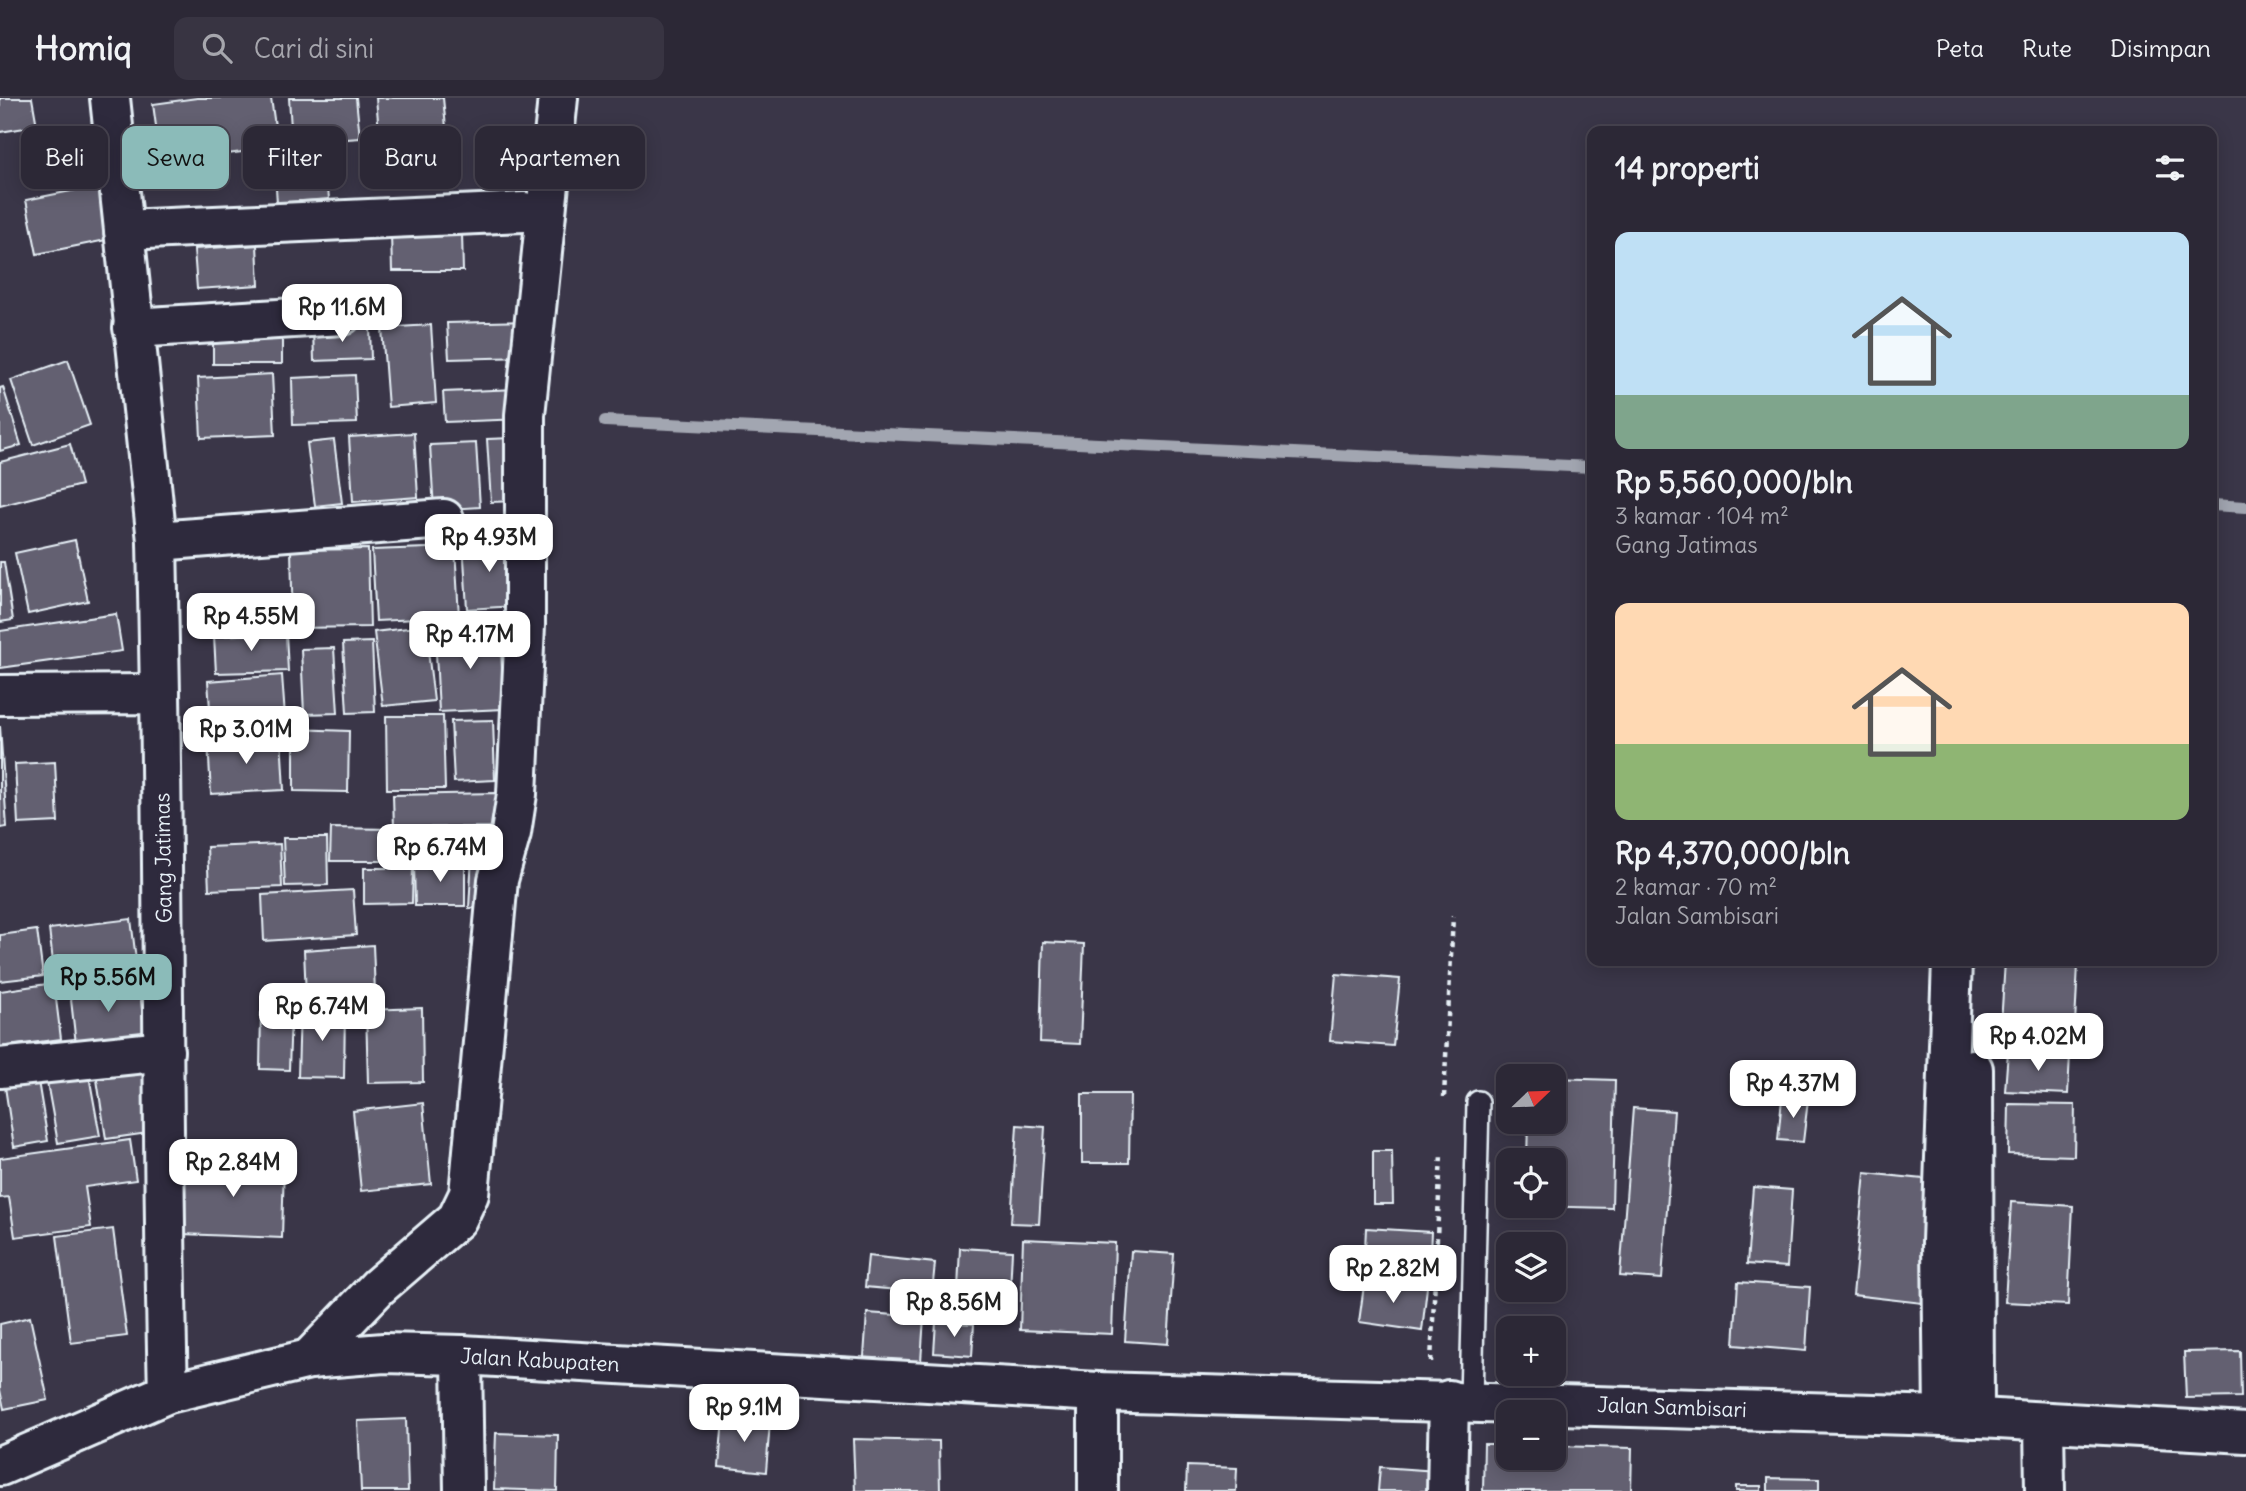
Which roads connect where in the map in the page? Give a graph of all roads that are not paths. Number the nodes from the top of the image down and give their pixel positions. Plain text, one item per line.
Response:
1 (110, 98) edge
2 (558, 98) edge
3 (524, 212) dead end
4 (124, 230) junction
5 (342, 316) dead end
6 (132, 328) junction
7 (444, 519) dead end
8 (157, 541) junction
9 (160, 694) junction
10 (0, 695) edge
11 (1952, 966) edge
12 (1974, 1000) dead end
13 (164, 1051) junction
14 (0, 1068) edge
15 (1478, 1102) dead end
16 (461, 1355) junction
17 (309, 1359) junction
18 (1098, 1392) junction
19 (167, 1393) junction
20 (1460, 1400) junction
21 (1959, 1417) junction
22 (2044, 1423) junction
23 (2246, 1433) edge
24 (0, 1466) edge
25 (464, 1491) edge
26 (1098, 1491) edge
27 (1447, 1491) edge
28 (2045, 1491) edge

1 - 4 street, Gang Jatimas
2 - 17 street
3 - 4 street
4 - 6 street, Gang Jatimas
5 - 6 street
6 - 8 street, Gang Jatimas
7 - 8 street
8 - 9 street, Gang Jatimas
9 - 10 street
9 - 13 street, Gang Jatimas
11 - 21 street
12 - 21 street
13 - 14 street
13 - 19 street, Gang Jatimas
15 - 20 lane
16 - 17 street, Jalan Kabupaten
16 - 18 street, Jalan Kabupaten
16 - 25 street
17 - 19 street, Jalan Kabupaten
18 - 20 street, Jalan Sambisari
18 - 26 street
19 - 24 street, Jalan Kabupaten
20 - 21 street, Jalan Sambisari
20 - 27 street
21 - 22 street, Jalan Sambisari
22 - 23 street, Jalan Sambisari
22 - 28 street

